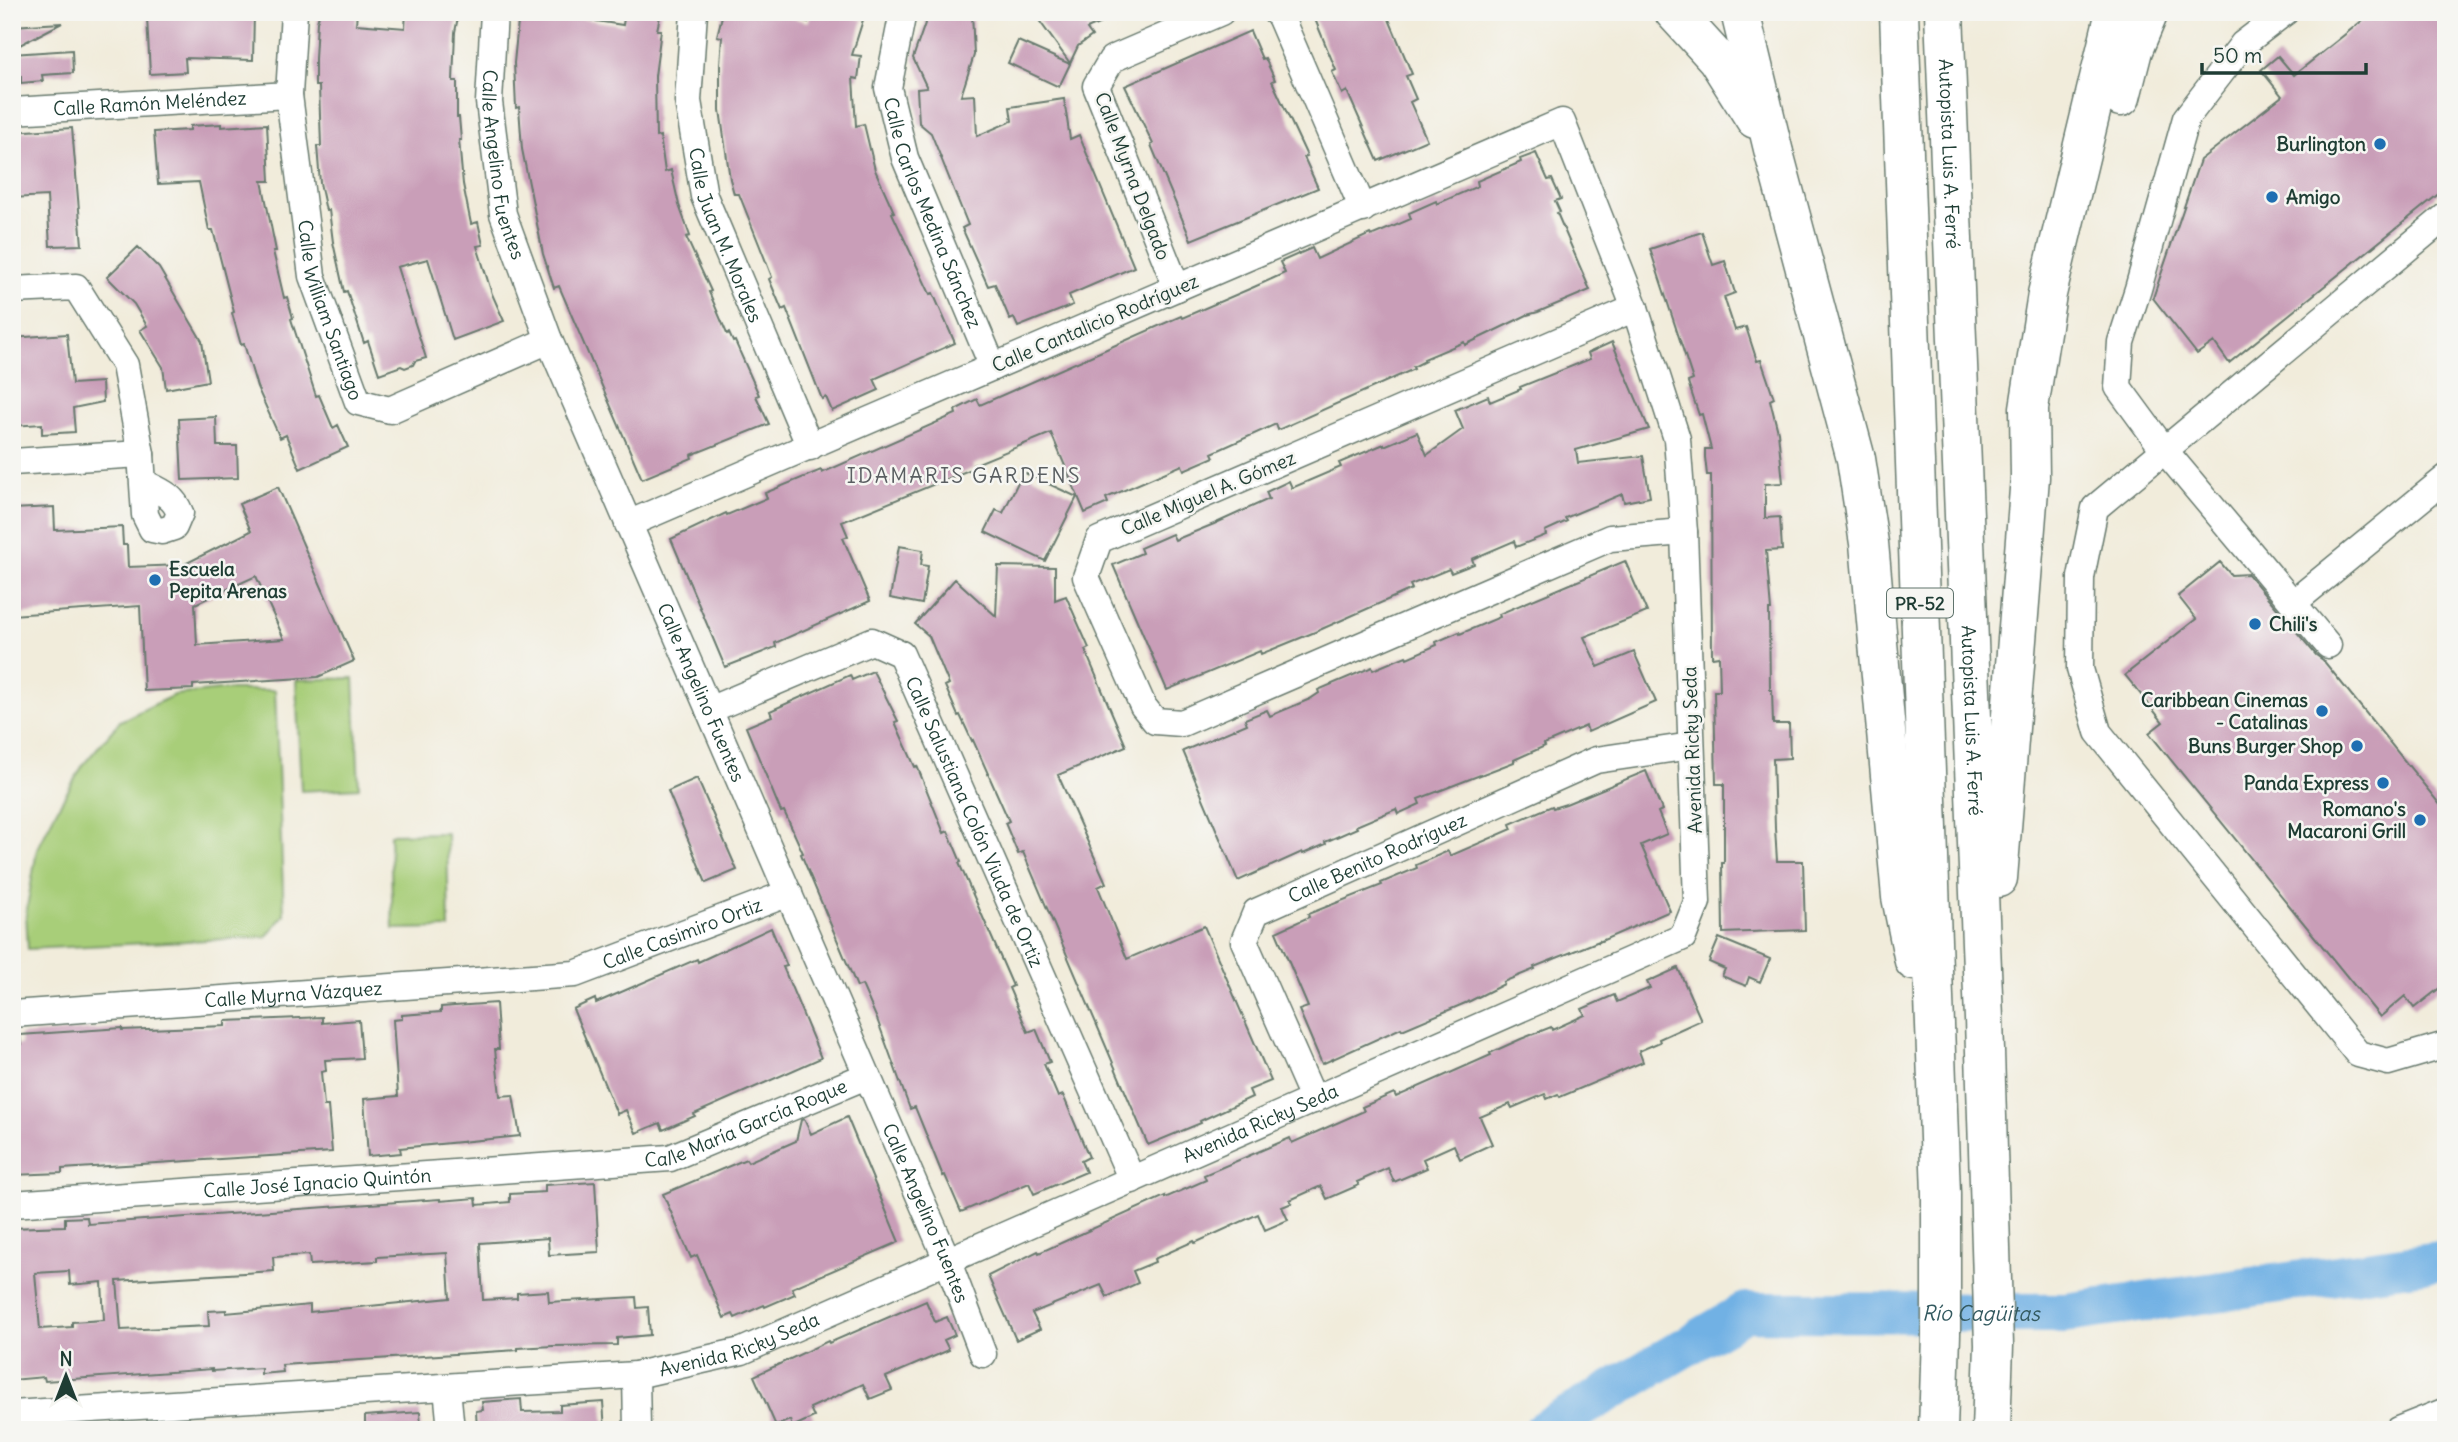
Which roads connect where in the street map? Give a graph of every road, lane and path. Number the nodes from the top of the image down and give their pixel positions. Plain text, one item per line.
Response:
1 (294, 12) edge
2 (494, 12) edge
3 (694, 12) edge
4 (903, 12) edge
5 (1221, 12) edge
6 (1275, 12) edge
7 (1674, 12) edge
8 (1740, 12) edge
9 (1899, 12) edge
10 (1944, 12) edge
11 (2115, 12) edge
12 (2149, 12) edge
13 (2285, 12) edge
14 (289, 95) junction
15 (12, 111) edge
16 (1562, 122) joint
17 (1774, 153) junction
18 (1363, 209) junction
19 (2446, 216) edge
20 (1177, 288) junction
21 (12, 289) edge
22 (1635, 308) junction
23 (549, 340) junction
24 (993, 367) junction
25 (810, 447) junction
26 (2165, 451) junction
27 (141, 454) junction
28 (12, 462) edge
29 (2030, 477) junction
30 (2446, 478) edge
31 (144, 483) dead end
32 (628, 524) junction
33 (1684, 532) junction
34 (2293, 603) junction
35 (2328, 645) dead end
36 (709, 710) junction
37 (1691, 746) junction
38 (789, 893) junction
39 (575, 974) joint
40 (12, 1014) edge
41 (1984, 1019) junction
42 (2446, 1045) edge
43 (1935, 1068) junction
44 (866, 1076) junction
45 (1314, 1100) junction
46 (622, 1161) joint
47 (1132, 1180) junction
48 (12, 1204) edge
49 (948, 1262) junction
50 (983, 1354) dead end
51 (636, 1375) junction
52 (447, 1388) junction
53 (2446, 1410) edge
54 (12, 1414) edge
55 (1991, 1424) edge
56 (1938, 1428) edge
57 (451, 1430) edge
58 (637, 1430) edge
59 (2399, 1430) edge

1 - 14 street, Calle William Santiago
2 - 23 street, Calle Angelino Fuentes
3 - 25 street, Calle Juan M. Morales
4 - 24 street, Calle Carlos Medina Sánchez
5 - 20 street, Calle Myrna Delgado
6 - 18 street
7 - 17 highway
8 - 17 highway
9 - 43 highway, PR-52
10 - 41 highway, Autopista Luis A. Ferré / PR-52
11 - 29 highway
12 - 29 highway
13 - 26 street
14 - 15 street, Calle Ramón Meléndez
14 - 23 street, Calle William Santiago
16 - 18 street, Calle Cantalicio Rodríguez
16 - 22 street, Avenida Ricky Seda
17 - 43 highway
18 - 20 street, Calle Cantalicio Rodríguez
19 - 26 street
20 - 24 street, Calle Cantalicio Rodríguez
21 - 27 street
22 - 33 street, Avenida Ricky Seda
22 - 33 street, Calle Miguel A. Gómez
23 - 32 street, Calle Angelino Fuentes
24 - 25 street, Calle Cantalicio Rodríguez
25 - 32 street, Calle Cantalicio Rodríguez
26 - 34 street
26 - 42 street
27 - 28 street
27 - 31 street
29 - 41 highway
30 - 34 street
32 - 36 street, Calle Angelino Fuentes
33 - 37 street, Avenida Ricky Seda
34 - 35 street
36 - 38 street, Calle Angelino Fuentes
36 - 47 street, Calle Salustiana Colón Viuda de Ortiz
37 - 45 street, Avenida Ricky Seda
37 - 45 street, Calle Benito Rodríguez
38 - 39 street, Calle Casimiro Ortiz
38 - 44 street, Calle Angelino Fuentes
39 - 40 street, Calle Myrna Vázquez
41 - 55 highway, Autopista Luis A. Ferré / PR-52
43 - 56 highway, PR-52
44 - 46 street, Calle María García Roque
44 - 49 street, Calle Angelino Fuentes
45 - 47 street, Avenida Ricky Seda
46 - 48 street, Calle José Ignacio Quintón
47 - 49 street, Avenida Ricky Seda
49 - 50 street, Calle Angelino Fuentes
49 - 51 street, Avenida Ricky Seda
51 - 52 street, Avenida Ricky Seda
51 - 58 street
52 - 54 street, Avenida Ricky Seda
52 - 57 street
53 - 59 street

